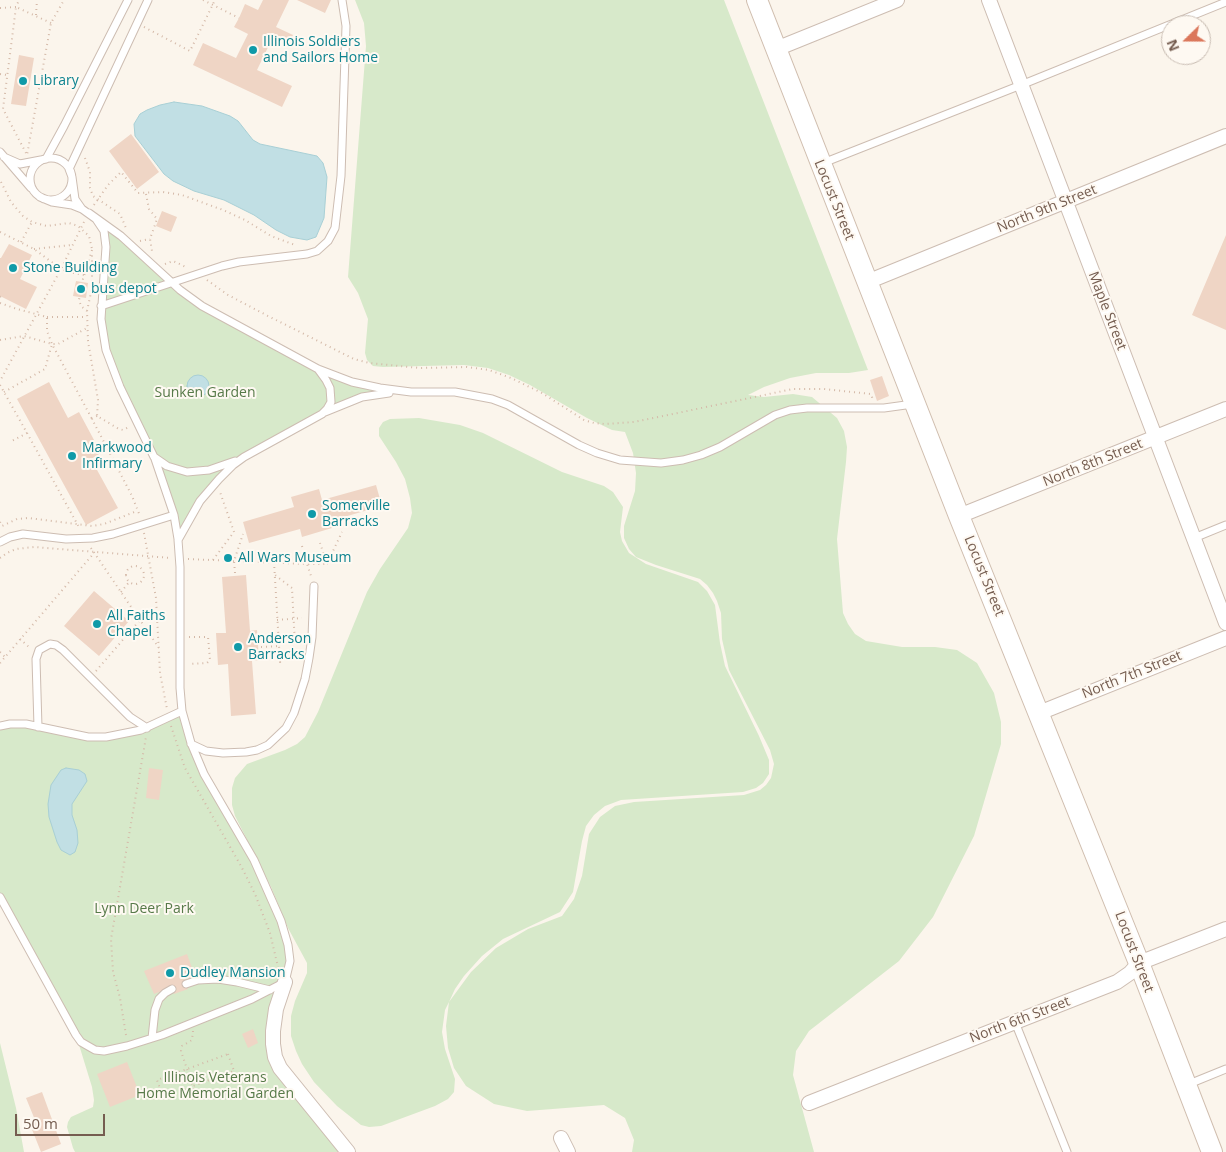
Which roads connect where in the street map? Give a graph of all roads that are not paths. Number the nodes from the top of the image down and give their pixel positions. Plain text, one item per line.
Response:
1 (128, 0) edge
2 (148, 0) edge
3 (342, 0) edge
4 (757, 0) edge
5 (897, 0) edge
6 (989, 0) edge
7 (1226, 2) edge
8 (776, 49) junction
9 (1021, 85) junction
10 (1226, 136) edge
11 (2, 154) edge
12 (46, 159) junction
13 (820, 164) junction
14 (69, 169) junction
15 (37, 194) junction
16 (1065, 201) junction
17 (85, 211) junction
18 (172, 282) junction
19 (867, 282) junction
20 (101, 306) junction
21 (318, 370) junction
22 (412, 392) junction
23 (916, 404) junction
24 (1226, 409) edge
25 (322, 414) junction
26 (1156, 438) junction
27 (154, 457) junction
28 (244, 457) junction
29 (174, 515) junction
30 (959, 516) junction
31 (1226, 525) edge
32 (1194, 538) junction
33 (178, 540) junction
34 (0, 542) edge
35 (314, 586) road end
36 (1226, 622) edge
37 (1226, 638) edge
38 (182, 711) junction
39 (1039, 713) junction
40 (0, 726) edge
41 (38, 727) junction
42 (147, 728) junction
43 (191, 744) junction
44 (0, 898) edge
45 (1226, 929) edge
46 (1138, 963) junction
47 (285, 982) junction
48 (186, 984) dead end
49 (172, 989) dead end
50 (270, 990) junction
51 (1015, 1021) junction
52 (152, 1038) junction
53 (1226, 1069) edge
54 (1186, 1085) junction
55 (809, 1103) dead end
56 (561, 1138) dead end
57 (348, 1152) edge
58 (568, 1152) edge
59 (1067, 1152) edge
60 (1212, 1152) edge

1 - 12 lane
2 - 14 lane
3 - 18 lane
4 - 8 street, Locust Street
5 - 8 street
6 - 9 street, Maple Street
7 - 9 lane
8 - 13 street, Locust Street
9 - 13 lane
9 - 16 street, Maple Street
10 - 16 street, North 9th Street
11 - 12 lane
11 - 15 lane
12 - 14 lane
12 - 15 lane
13 - 19 street, Locust Street
14 - 15 lane
14 - 17 lane
15 - 17 lane
16 - 19 street, North 9th Street
16 - 26 street, Maple Street
17 - 18 lane
17 - 20 lane
18 - 20 lane
18 - 21 lane
19 - 23 street, Locust Street
20 - 27 lane
21 - 22 lane
21 - 25 lane
22 - 23 lane
22 - 25 lane
23 - 30 street, Locust Street
24 - 26 street, North 8th Street
25 - 28 lane
26 - 30 street, North 8th Street
26 - 32 street, Maple Street
27 - 28 lane
27 - 29 lane
28 - 33 lane
29 - 33 lane
29 - 34 lane
30 - 39 street, Locust Street
31 - 32 lane
32 - 36 street, Maple Street
33 - 38 lane
35 - 43 lane
37 - 39 street, North 7th Street
38 - 42 lane
38 - 43 lane
39 - 46 street, Locust Street
40 - 41 lane
41 - 42 lane
41 - 42 lane
43 - 47 lane
44 - 52 lane
45 - 46 street, North 6th Street
46 - 51 street, North 6th Street
46 - 54 street, Locust Street
47 - 50 lane
47 - 57 street
48 - 50 lane
49 - 52 lane
50 - 52 lane
51 - 55 street, North 6th Street
51 - 59 lane
53 - 54 lane
54 - 60 street, Locust Street
56 - 58 street

